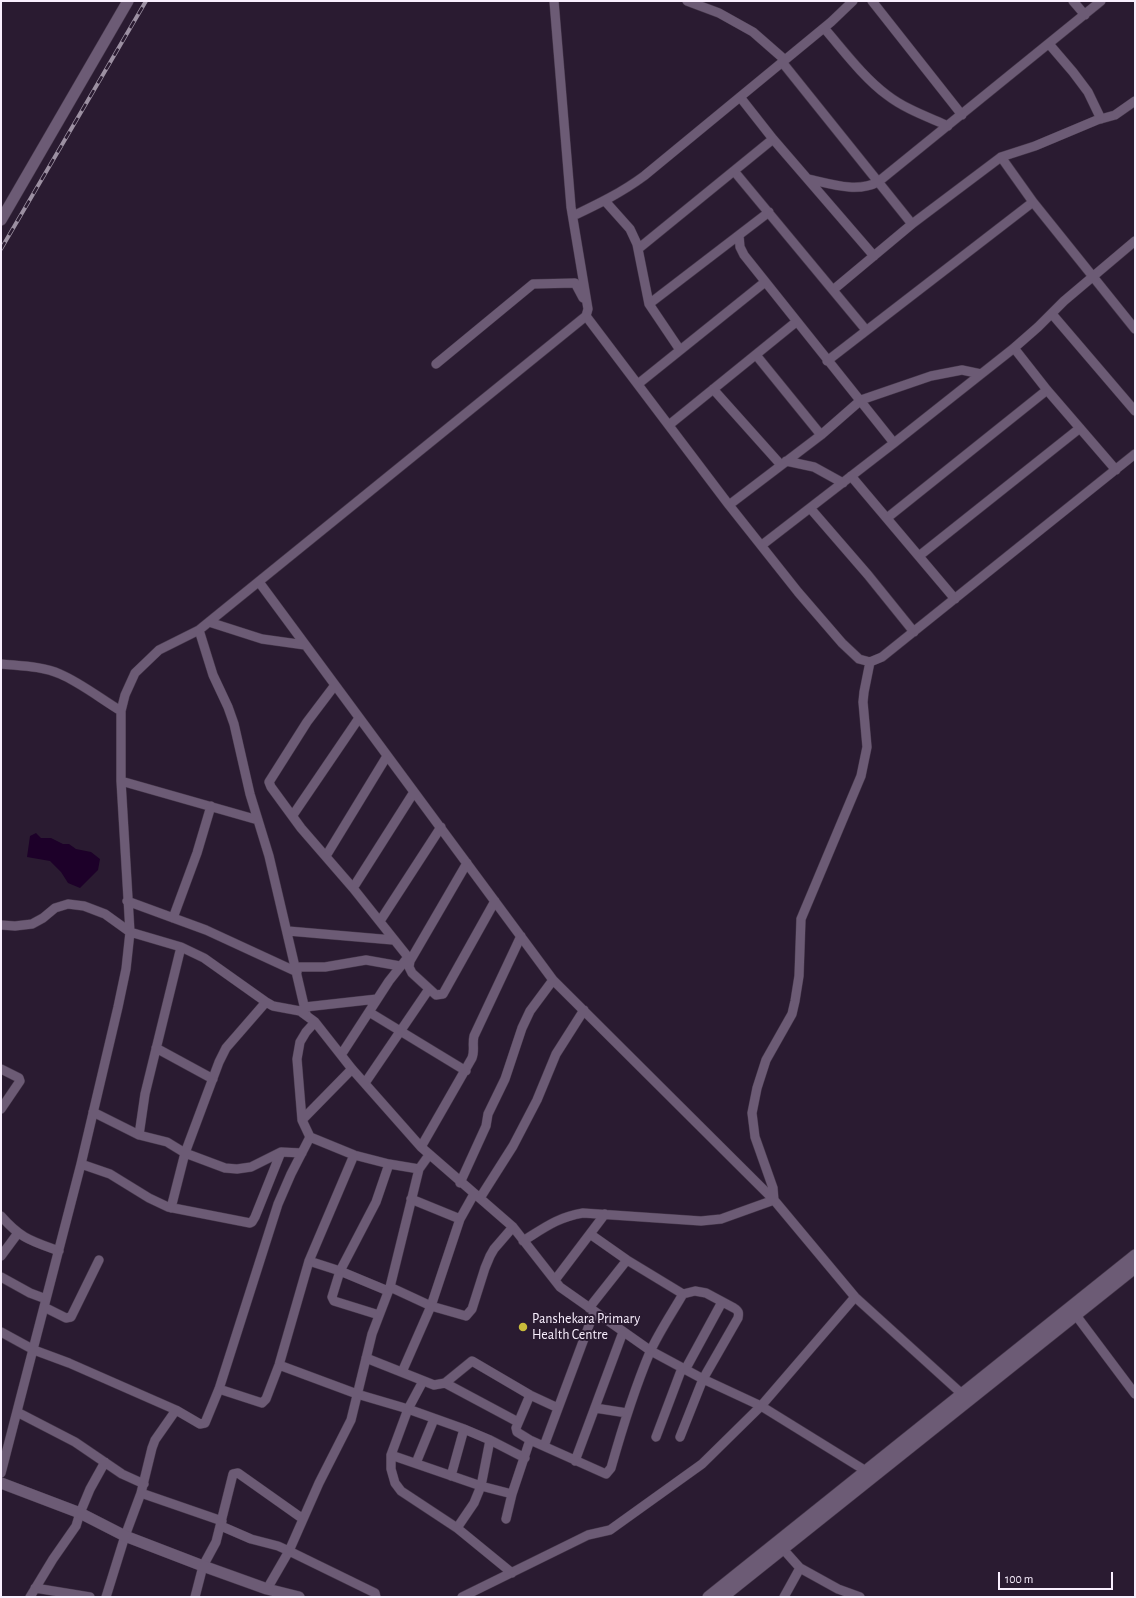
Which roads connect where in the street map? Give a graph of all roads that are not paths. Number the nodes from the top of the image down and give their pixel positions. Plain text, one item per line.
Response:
1 (128, 1) edge
2 (554, 1) edge
3 (687, 1) edge
4 (852, 1) edge
5 (872, 1) edge
6 (1073, 1) edge
7 (1101, 1) edge
8 (1085, 15) junction
9 (824, 28) junction
10 (1049, 44) junction
11 (784, 61) junction
12 (740, 97) junction
13 (1135, 101) edge
14 (962, 115) junction
15 (1101, 118) junction
16 (948, 126) junction
17 (773, 139) junction
18 (1001, 158) junction
19 (734, 171) junction
20 (808, 179) junction
21 (878, 182) junction
22 (605, 201) junction
23 (1033, 202) junction
24 (769, 212) junction
25 (573, 216) junction
26 (1, 220) edge
27 (912, 224) junction
28 (739, 235) junction
29 (1135, 241) edge
30 (638, 249) junction
31 (874, 256) junction
32 (1093, 277) junction
33 (765, 282) junction
34 (833, 290) junction
35 (650, 304) junction
36 (587, 305) junction
37 (1052, 314) junction
38 (586, 316) junction
39 (796, 322) junction
40 (1134, 324) edge
41 (866, 330) junction
42 (1014, 348) junction
43 (680, 350) junction
44 (756, 355) junction
45 (827, 361) junction
46 (436, 364) dead end
47 (981, 374) junction
48 (638, 384) junction
49 (713, 389) junction
50 (1047, 390) junction
51 (861, 400) junction
52 (1135, 411) edge
53 (669, 425) junction
54 (1080, 428) junction
55 (821, 435) junction
56 (894, 443) junction
57 (1135, 454) edge
58 (784, 463) junction
59 (1116, 470) junction
60 (851, 476) junction
61 (843, 483) junction
62 (729, 505) junction
63 (810, 508) junction
64 (887, 518) junction
65 (762, 545) junction
66 (919, 556) junction
67 (259, 582) junction
68 (955, 599) junction
69 (209, 622) junction
70 (199, 630) junction
71 (914, 632) junction
72 (306, 645) junction
73 (870, 662) junction
74 (1, 664) edge
75 (335, 685) junction
76 (121, 711) junction
77 (359, 718) junction
78 (387, 756) junction
79 (122, 781) junction
80 (414, 792) junction
81 (211, 806) junction
82 (293, 815) junction
83 (258, 820) junction
84 (440, 827) junction
85 (326, 856) junction
86 (467, 863) junction
87 (353, 888) junction
88 (127, 901) junction
89 (495, 901) junction
90 (173, 918) junction
91 (380, 921) junction
92 (1, 925) edge
93 (288, 931) junction
94 (130, 932) junction
95 (521, 936) junction
96 (393, 940) junction
97 (181, 947) junction
98 (409, 959) junction
99 (400, 966) junction
100 (296, 969) junction
101 (553, 980) junction
102 (429, 989) junction
103 (377, 999) junction
104 (266, 1002) junction
105 (584, 1010) junction
106 (306, 1011) junction
107 (369, 1012) junction
108 (315, 1022) junction
109 (400, 1032) junction
110 (156, 1048) junction
111 (341, 1055) junction
112 (1, 1069) edge
113 (352, 1069) junction
114 (466, 1071) junction
115 (213, 1079) junction
116 (365, 1083) junction
117 (1, 1109) edge
118 (93, 1112) junction
119 (302, 1120) junction
120 (139, 1135) junction
121 (310, 1137) junction
122 (421, 1147) junction
123 (281, 1152) junction
124 (186, 1153) junction
125 (302, 1153) junction
126 (354, 1155) junction
127 (430, 1155) junction
128 (81, 1164) junction
129 (389, 1164) junction
130 (419, 1169) junction
131 (460, 1183) junction
132 (477, 1196) junction
133 (411, 1199) junction
134 (774, 1200) junction
135 (171, 1208) junction
136 (605, 1214) junction
137 (1, 1216) edge
138 (460, 1219) junction
139 (513, 1227) junction
140 (18, 1234) junction
141 (590, 1234) junction
142 (523, 1241) junction
143 (59, 1251) junction
144 (1135, 1255) edge
145 (1, 1256) edge
146 (99, 1260) dead end
147 (627, 1260) junction
148 (309, 1261) junction
149 (1135, 1268) edge
150 (340, 1271) junction
151 (1, 1277) edge
152 (554, 1280) junction
153 (389, 1289) junction
154 (683, 1294) junction
155 (855, 1297) junction
156 (722, 1302) junction
157 (45, 1303) junction
158 (431, 1306) junction
159 (591, 1310) junction
160 (1075, 1314) junction
161 (379, 1315) junction
162 (1, 1332) edge
163 (623, 1332) junction
164 (34, 1350) junction
165 (651, 1351) junction
166 (366, 1358) junction
167 (279, 1365) junction
168 (1001, 1368) junction
169 (683, 1369) junction
170 (402, 1372) junction
171 (703, 1380) junction
172 (423, 1381) junction
173 (445, 1383) junction
174 (219, 1389) junction
175 (357, 1394) junction
176 (530, 1394) junction
177 (962, 1394) junction
178 (1135, 1394) edge
179 (761, 1406) junction
180 (558, 1408) junction
181 (595, 1408) junction
182 (408, 1409) junction
183 (176, 1410) junction
184 (17, 1412) junction
185 (627, 1413) junction
186 (434, 1419) junction
187 (518, 1422) junction
188 (464, 1428) junction
189 (656, 1437) dead end
190 (680, 1437) dead end
191 (490, 1440) junction
192 (530, 1440) junction
193 (544, 1446) junction
194 (391, 1455) junction
195 (525, 1458) junction
196 (575, 1460) junction
197 (105, 1462) junction
198 (416, 1463) junction
199 (866, 1471) junction
200 (1, 1473) edge
201 (451, 1476) junction
202 (1, 1483) edge
203 (481, 1486) junction
204 (142, 1488) junction
205 (512, 1494) junction
206 (80, 1513) junction
207 (303, 1519) junction
208 (506, 1519) dead end
209 (221, 1523) junction
210 (458, 1528) junction
211 (125, 1536) junction
212 (783, 1549) junction
213 (289, 1551) junction
214 (203, 1566) junction
215 (800, 1568) junction
216 (512, 1573) junction
217 (35, 1588) junction
218 (267, 1588) junction
219 (30, 1597) edge
220 (90, 1597) edge
221 (108, 1597) edge
222 (195, 1597) edge
223 (298, 1597) edge
224 (376, 1597) edge
225 (462, 1597) edge
226 (708, 1597) edge
227 (723, 1597) edge
228 (784, 1597) edge
229 (860, 1597) edge

1 - 26 street
2 - 25 street
3 - 11 street
4 - 9 street
5 - 14 street
6 - 8 street
7 - 8 street
8 - 10 street
9 - 11 street
9 - 16 street
10 - 14 street
10 - 15 street
11 - 12 street
11 - 21 street
12 - 17 street
12 - 22 street
13 - 15 street
14 - 16 street
15 - 18 street
16 - 21 street
17 - 19 street
17 - 20 street
18 - 23 street
18 - 27 street
19 - 24 street
19 - 30 street
20 - 21 street
20 - 31 street
21 - 27 street
22 - 25 street
22 - 30 street
23 - 32 street
23 - 41 street
24 - 28 street
24 - 34 street
25 - 36 street
27 - 31 street
28 - 33 street
28 - 35 street
29 - 32 street
30 - 35 street
31 - 34 street
32 - 37 street
32 - 40 street
33 - 39 street
33 - 43 street
34 - 41 street
35 - 43 street
36 - 38 street
36 - 46 street
37 - 42 street
37 - 52 street
38 - 48 street
38 - 67 street
39 - 44 street
39 - 45 street
41 - 45 street
42 - 47 street
42 - 50 street
43 - 48 street
44 - 49 street
44 - 55 street
45 - 51 street
47 - 51 street
47 - 56 street
48 - 53 street
49 - 53 street
49 - 58 street
50 - 54 street
50 - 64 street
51 - 55 street
51 - 56 street
53 - 62 street
54 - 59 street
54 - 66 street
55 - 58 street
56 - 60 street
57 - 59 street
58 - 61 street
58 - 62 street
59 - 68 street
60 - 61 street
60 - 64 street
61 - 63 street
62 - 65 street
63 - 65 street
63 - 71 street
64 - 66 street
65 - 73 street
66 - 68 street
67 - 69 street
67 - 72 street
68 - 71 street
69 - 70 street
69 - 72 street
70 - 76 street
70 - 83 street
71 - 73 street
72 - 75 street
73 - 134 street
74 - 76 street
75 - 77 street
75 - 82 street
76 - 79 street
77 - 78 street
77 - 82 street
78 - 80 street
78 - 85 street
79 - 81 street
79 - 88 street
80 - 84 street
80 - 87 street
81 - 83 street
81 - 90 street
82 - 85 street
83 - 93 street
84 - 86 street
84 - 91 street
85 - 87 street
86 - 89 street
86 - 98 street
87 - 91 street
88 - 90 street
88 - 94 street
89 - 95 street
89 - 102 street
90 - 100 street
91 - 96 street
92 - 94 street
93 - 96 street
93 - 100 street
94 - 97 street
94 - 118 street
95 - 101 street
95 - 114 street
96 - 98 street
97 - 104 street
97 - 110 street
98 - 99 street
98 - 102 street
99 - 100 street
99 - 103 street
100 - 106 street
101 - 105 street
101 - 131 street
102 - 109 street
103 - 106 street
103 - 107 street
104 - 106 street
104 - 115 street
105 - 132 street
105 - 134 street
106 - 108 street
107 - 109 street
107 - 111 street
108 - 111 street
108 - 119 street
109 - 114 street
109 - 116 street
110 - 115 street
110 - 120 street
111 - 113 street
112 - 117 street
113 - 116 street
113 - 119 street
114 - 122 street
115 - 124 street
116 - 122 street
118 - 120 street
118 - 128 street
119 - 121 street
120 - 124 street
121 - 125 street
121 - 126 street
122 - 127 street
123 - 124 street
123 - 125 street
123 - 135 street
124 - 135 street
125 - 174 street
126 - 129 street
126 - 148 street
127 - 130 street
127 - 131 street
128 - 135 street
128 - 143 street
129 - 130 street
129 - 150 street
130 - 133 street
131 - 132 street
132 - 138 street
132 - 139 street
133 - 138 street
133 - 153 street
134 - 136 street
134 - 155 street
136 - 141 street
136 - 142 street
137 - 140 street
138 - 158 street
139 - 142 street
139 - 158 street
140 - 143 street
140 - 145 street
141 - 147 street
141 - 152 street
142 - 152 street
143 - 157 street
144 - 168 street
146 - 157 street
147 - 154 street
147 - 159 street
148 - 150 street
148 - 167 street
149 - 160 street
150 - 153 street
150 - 161 street
151 - 157 street
152 - 159 street
153 - 158 street
153 - 161 street
154 - 156 street
154 - 165 street
155 - 177 street
155 - 179 street
156 - 169 street
156 - 171 street
157 - 164 street
158 - 170 street
159 - 163 street
159 - 180 street
160 - 168 street
160 - 178 street
161 - 166 street
162 - 164 street
163 - 165 street
163 - 181 street
164 - 183 street
164 - 184 street
165 - 169 street
165 - 185 street
166 - 170 street
166 - 175 street
167 - 174 street
167 - 175 street
168 - 177 street
168 - 212 street
169 - 171 street
169 - 189 street
170 - 172 street
171 - 179 street
171 - 190 street
172 - 173 street
172 - 182 street
173 - 176 street
173 - 187 street
174 - 183 street
175 - 182 street
175 - 207 street
176 - 180 street
176 - 187 street
177 - 199 street
179 - 199 street
179 - 216 street
180 - 193 street
181 - 185 street
181 - 196 street
182 - 186 street
182 - 194 street
183 - 204 street
184 - 197 street
184 - 200 street
185 - 196 street
186 - 188 street
186 - 198 street
187 - 192 street
188 - 191 street
188 - 201 street
191 - 195 street
191 - 203 street
192 - 193 street
192 - 195 street
193 - 196 street
194 - 198 street
194 - 210 street
195 - 205 street
197 - 204 street
197 - 206 street
198 - 201 street
199 - 226 street
201 - 203 street
202 - 206 street
203 - 205 street
203 - 210 street
204 - 209 street
204 - 211 street
205 - 208 street
206 - 211 street
206 - 217 street
207 - 209 street
207 - 213 street
209 - 213 street
209 - 214 street
210 - 216 street
211 - 214 street
211 - 221 street
212 - 215 street
212 - 227 street
213 - 218 street
213 - 224 street
214 - 218 street
214 - 222 street
215 - 228 street
215 - 229 street
216 - 225 street
217 - 219 street
217 - 220 street
218 - 223 street

